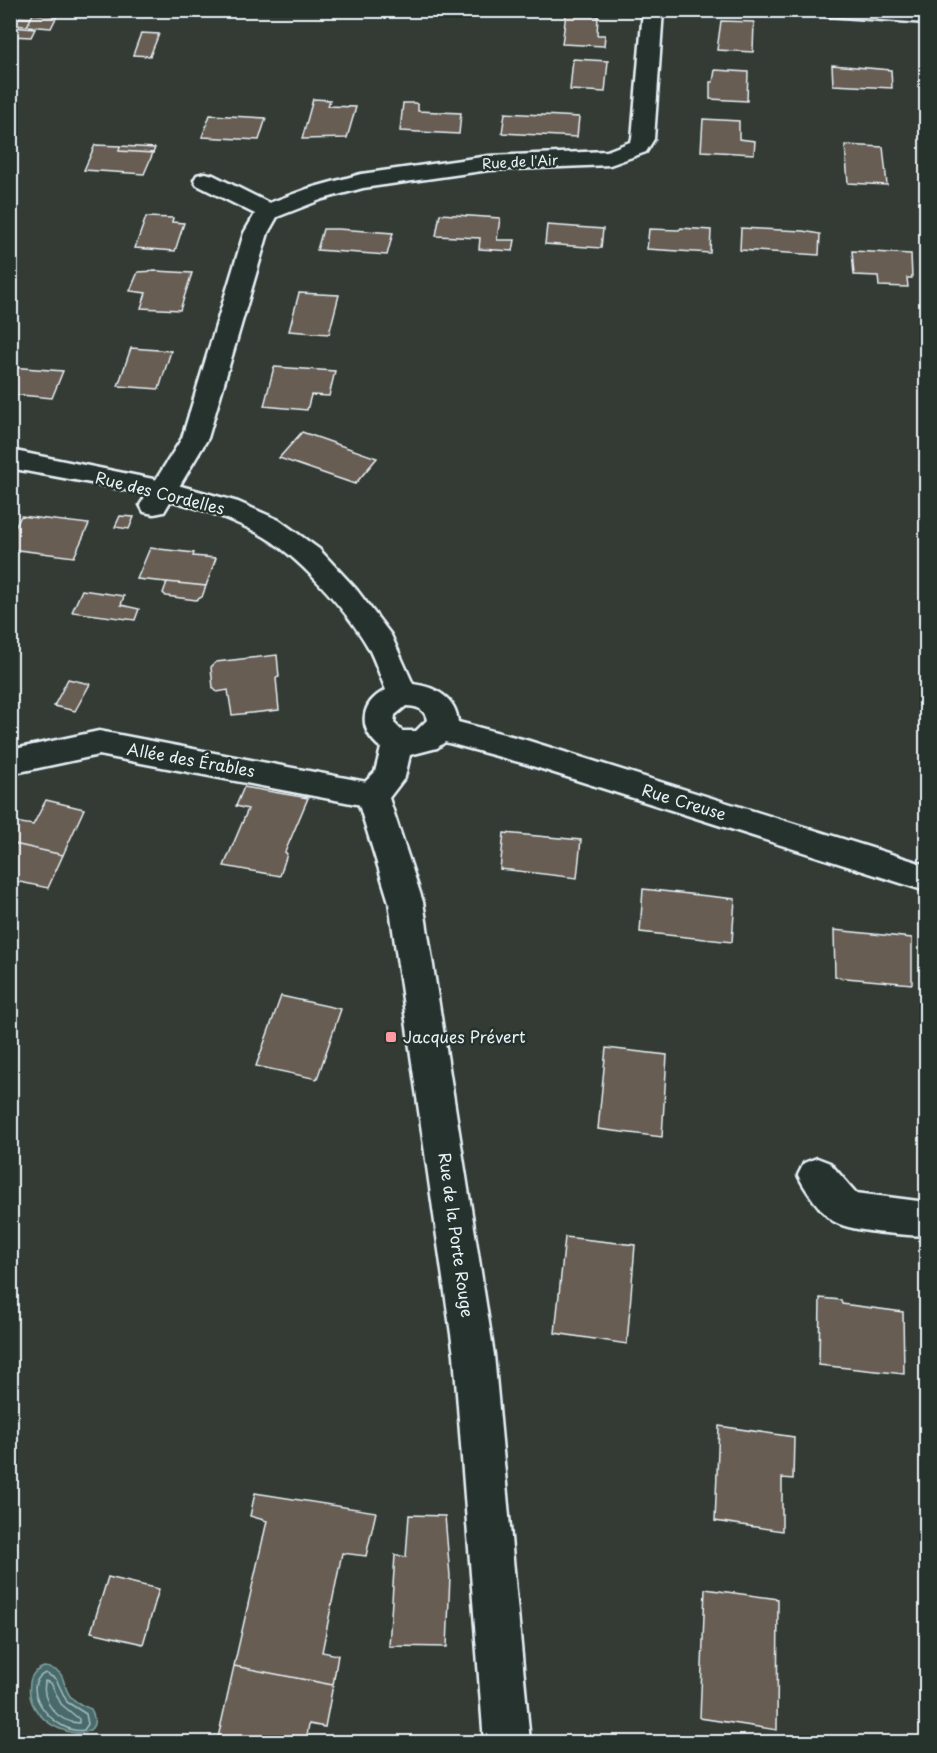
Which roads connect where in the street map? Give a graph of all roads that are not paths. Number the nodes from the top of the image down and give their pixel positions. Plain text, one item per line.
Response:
1 (653, 10) edge
2 (827, 10) edge
3 (927, 17) edge
4 (205, 180) dead end
5 (268, 212) junction
6 (10, 459) edge
7 (159, 498) junction
8 (403, 695) junction
9 (440, 729) junction
10 (398, 742) junction
11 (10, 762) edge
12 (372, 795) junction
13 (927, 878) edge
14 (817, 1175) dead end
15 (927, 1219) edge
16 (507, 1743) edge

1 - 5 street, Rue de l'Air
2 - 3 street
4 - 5 street
5 - 7 street
6 - 7 street, Rue des Cordelles
7 - 8 street, Rue des Cordelles
8 - 9 street
8 - 10 street
9 - 10 street
9 - 13 street, Rue Creuse
10 - 12 street
11 - 12 street, Allée des Érables
12 - 16 street, Rue de la Porte Rouge
14 - 15 street

